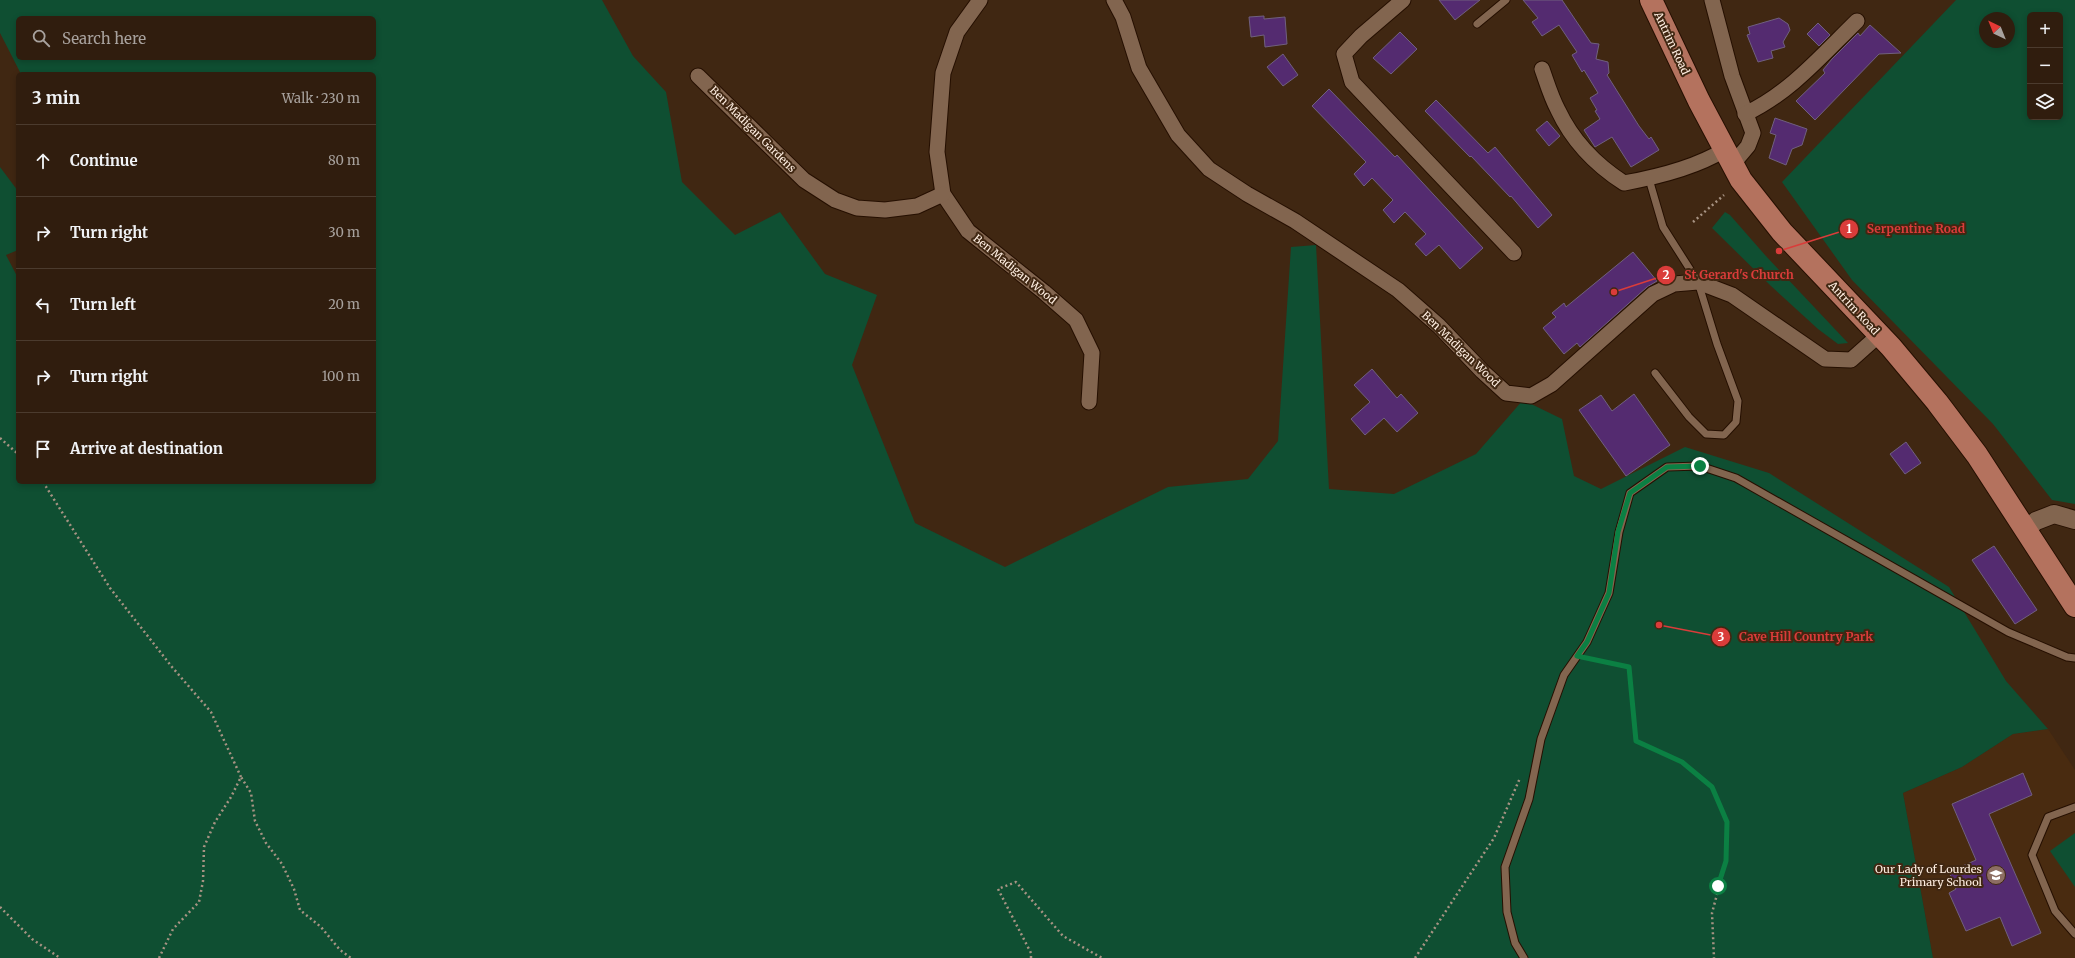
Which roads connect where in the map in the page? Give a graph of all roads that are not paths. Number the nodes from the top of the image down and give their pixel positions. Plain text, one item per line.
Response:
1 (980, 0) edge
2 (1114, 0) edge
3 (1403, 0) edge
4 (1506, 0) edge
5 (1651, 0) edge
6 (1712, 0) edge
7 (1857, 21) dead end
8 (1477, 24) dead end
9 (1542, 69) dead end
10 (698, 76) dead end
11 (1745, 114) junction
12 (1728, 158) junction
13 (1649, 179) junction
14 (943, 194) junction
15 (1514, 254) dead end
16 (1698, 282) junction
17 (1879, 335) junction
18 (1656, 373) dead end
19 (1088, 402) dead end
20 (2075, 520) edge
21 (2026, 529) junction
22 (2075, 606) edge
23 (2075, 658) edge
24 (2075, 807) edge
25 (2075, 934) edge
26 (1524, 958) edge

1 - 14 street, Ben Madigan Wood
2 - 16 street, Ben Madigan Wood
3 - 15 street
4 - 8 lane
5 - 12 main road, Antrim Road
6 - 11 street
7 - 11 street
9 - 13 street
10 - 14 street, Ben Madigan Gardens
11 - 12 street
12 - 13 street
12 - 17 main road, Antrim Road
13 - 16 lane
14 - 19 street, Ben Madigan Wood
16 - 17 street, Ben Madigan Wood
16 - 18 lane
17 - 21 main road, Antrim Road
20 - 21 street
21 - 22 main road, Antrim Road
23 - 26 lane
24 - 25 lane

